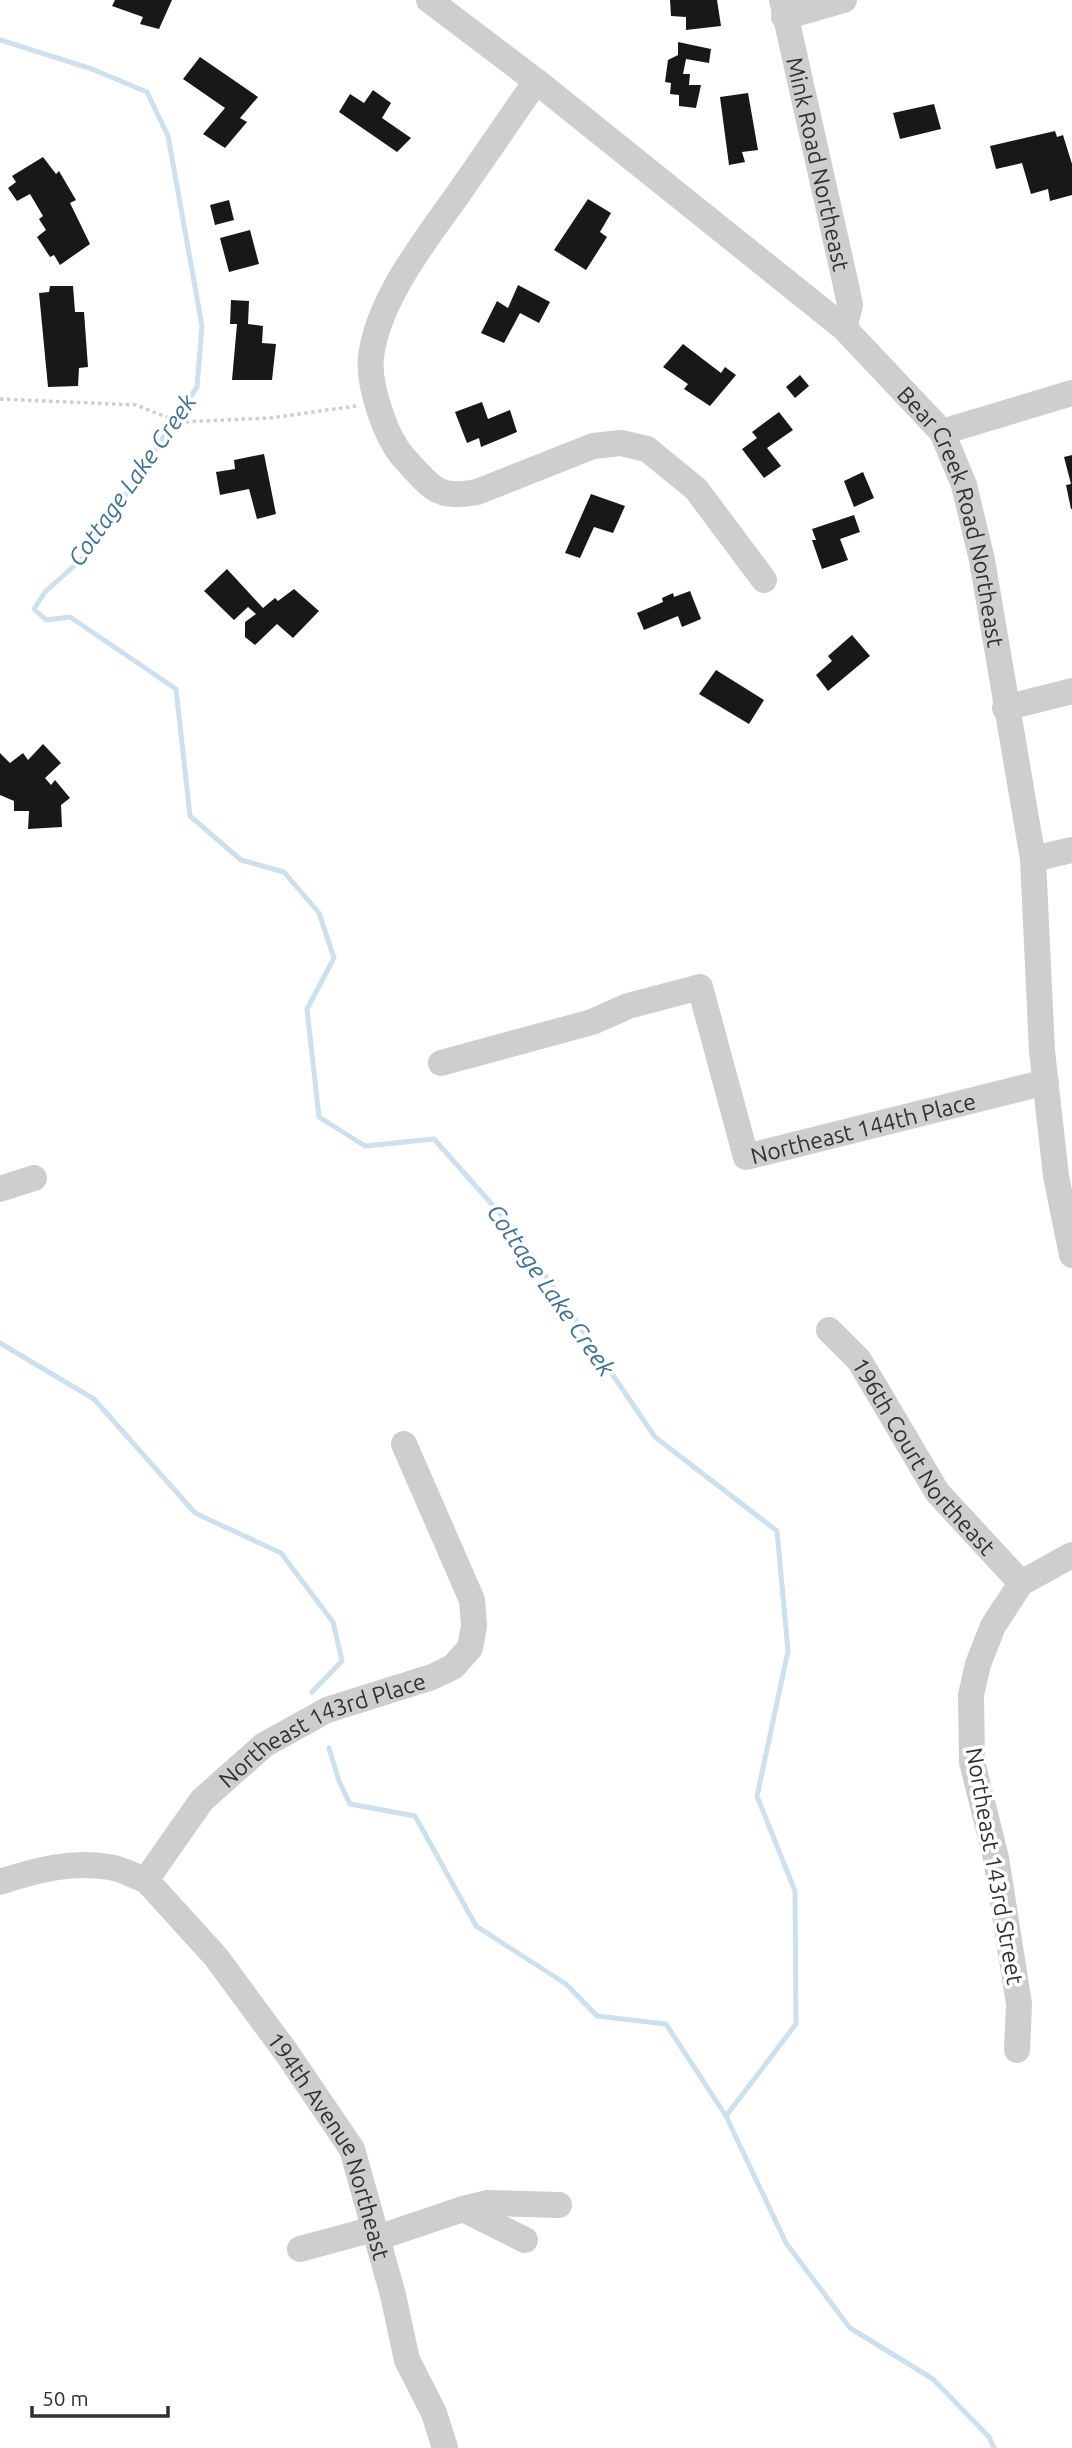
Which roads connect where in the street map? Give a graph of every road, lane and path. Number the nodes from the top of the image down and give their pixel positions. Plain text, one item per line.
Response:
1 (429, 0) edge
2 (844, 0) edge
3 (783, 8) edge
4 (536, 81) junction
5 (844, 328) junction
6 (1072, 393) edge
7 (0, 399) edge
8 (376, 404) junction
9 (942, 432) junction
10 (764, 580) dead end
11 (1072, 691) edge
12 (1005, 708) junction
13 (1072, 850) edge
14 (1032, 859) junction
15 (441, 1063) dead end
16 (1046, 1082) junction
17 (34, 1178) dead end
18 (0, 1189) edge
19 (1072, 1255) edge
20 (829, 1330) dead end
21 (404, 1444) dead end
22 (1072, 1555) edge
23 (1021, 1583) junction
24 (146, 1880) junction
25 (0, 1882) edge
26 (1017, 2050) dead end
27 (559, 2205) dead end
28 (463, 2209) junction
29 (376, 2233) junction
30 (525, 2241) dead end
31 (300, 2249) dead end
32 (444, 2448) edge

1 - 4 street, Bear Creek Road Northeast
2 - 3 street
3 - 5 street, Mink Road Northeast
4 - 5 street, Bear Creek Road Northeast
4 - 8 street
5 - 9 street, Bear Creek Road Northeast
6 - 9 street
7 - 8 path
8 - 10 street
9 - 12 street, Bear Creek Road Northeast
11 - 12 street
12 - 14 street, Bear Creek Road Northeast
13 - 14 street
14 - 16 street, Bear Creek Road Northeast
15 - 16 street, Northeast 144th Place
16 - 19 street, Bear Creek Road Northeast
17 - 18 street
20 - 23 street, 196th Court Northeast
21 - 24 street, Northeast 143rd Place
22 - 23 street, Northeast 143rd Street
23 - 26 street, Northeast 143rd Street
24 - 25 street
24 - 29 street, 194th Avenue Northeast
27 - 28 street
28 - 29 street
28 - 30 street
29 - 31 street
29 - 32 street, 194th Avenue Northeast

